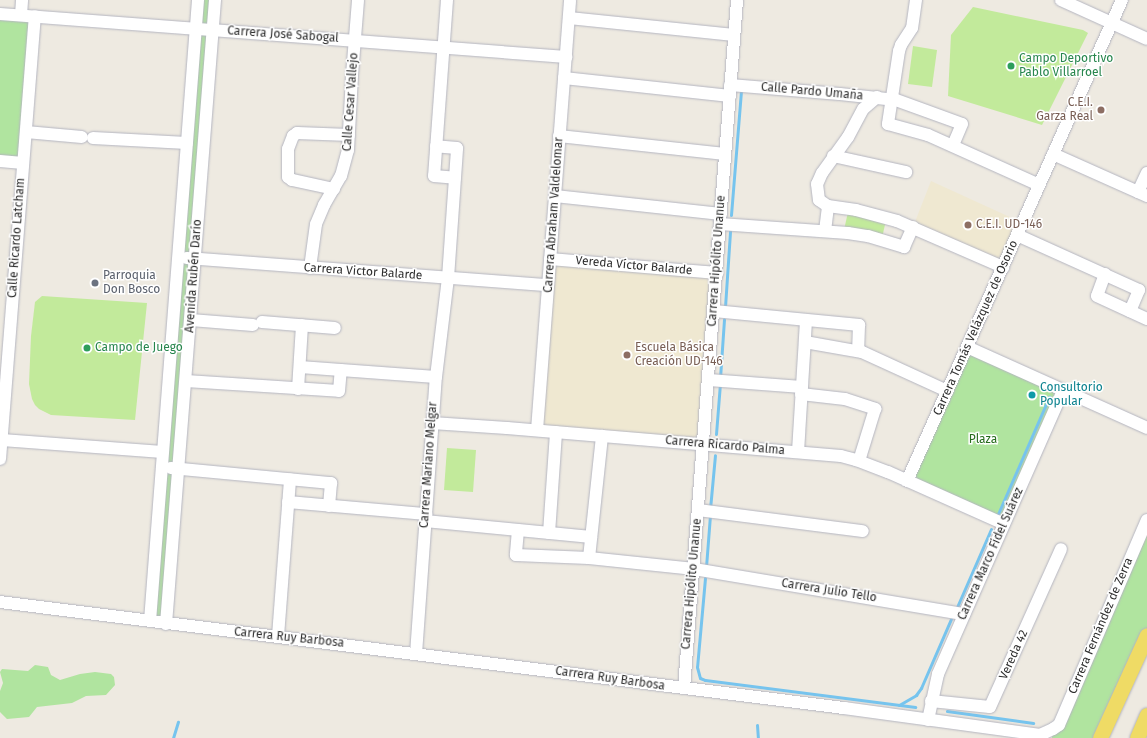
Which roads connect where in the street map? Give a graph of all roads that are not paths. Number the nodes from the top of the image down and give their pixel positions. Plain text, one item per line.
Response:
1 (22, 0) edge
2 (198, 0) edge
3 (215, 0) edge
4 (358, 0) edge
5 (447, 0) edge
6 (570, 0) edge
7 (737, 0) edge
8 (916, 0) edge
9 (1061, 0) edge
10 (1122, 0) edge
11 (0, 14) edge
12 (21, 15) junction
13 (35, 16) junction
14 (569, 18) junction
15 (1111, 23) junction
16 (196, 28) junction
17 (213, 30) junction
18 (734, 34) junction
19 (1147, 39) edge
20 (354, 40) junction
21 (443, 48) junction
22 (566, 57) junction
23 (564, 78) junction
24 (730, 90) junction
25 (877, 97) junction
26 (893, 100) junction
27 (26, 132) junction
28 (349, 135) junction
29 (559, 136) junction
30 (187, 143) junction
31 (436, 146) junction
32 (953, 146) junction
33 (725, 154) junction
34 (1053, 154) junction
35 (833, 156) junction
36 (0, 161) edge
37 (23, 163) junction
38 (906, 172) dead end
39 (1147, 174) edge
40 (455, 178) junction
41 (1039, 185) junction
42 (334, 189) junction
43 (1143, 194) edge
44 (555, 196) junction
45 (828, 206) junction
46 (720, 219) junction
47 (913, 227) junction
48 (825, 231) junction
49 (1017, 235) junction
50 (178, 257) junction
51 (195, 258) junction
52 (550, 259) junction
53 (1003, 267) junction
54 (310, 268) junction
55 (717, 274) junction
56 (1105, 274) junction
57 (448, 278) junction
58 (548, 285) junction
59 (714, 311) junction
60 (1130, 311) junction
61 (1147, 319) edge
62 (191, 320) junction
63 (806, 320) junction
64 (302, 325) junction
65 (335, 328) dead end
66 (805, 342) junction
67 (967, 347) junction
68 (858, 351) junction
69 (300, 367) junction
70 (341, 370) junction
71 (436, 378) junction
72 (186, 381) junction
73 (716, 381) junction
74 (298, 389) junction
75 (1063, 390) junction
76 (802, 391) junction
77 (947, 391) junction
78 (3, 396) edge
79 (432, 423) junction
80 (1147, 428) edge
81 (536, 430) junction
82 (556, 432) junction
83 (602, 436) junction
84 (2, 440) junction
85 (704, 444) junction
86 (163, 452) junction
87 (798, 452) junction
88 (0, 459) edge
89 (859, 461) junction
90 (162, 467) junction
91 (179, 468) junction
92 (290, 479) junction
93 (907, 481) junction
94 (288, 502) junction
95 (329, 506) junction
96 (706, 511) junction
97 (426, 517) junction
98 (1147, 520) edge
99 (1004, 524) junction
100 (518, 530) junction
101 (863, 531) dead end
102 (549, 533) junction
103 (591, 537) junction
104 (1061, 549) dead end
105 (589, 558) junction
106 (694, 569) junction
107 (0, 602) edge
108 (964, 614) junction
109 (150, 621) junction
110 (166, 624) junction
111 (1147, 635) edge
112 (278, 636) junction
113 (416, 654) junction
114 (684, 688) junction
115 (931, 701) junction
116 (1147, 715) edge
117 (928, 720) junction
118 (1053, 729) joint
119 (1100, 738) edge
120 (1136, 738) edge

1 - 12 street
2 - 16 street, Avenida Rubén Darío
3 - 17 street, Avenida Rubén Darío
4 - 20 street, Calle Cesar Vallejo
5 - 21 street
6 - 14 street, Carrera Abraham Valdelomar
7 - 18 street, Carrera Hipólito Unanue
8 - 26 street
9 - 15 street
10 - 15 street, Carrera Tomás Velázquez de Osorio
11 - 12 street, Carrera José Sabogal
12 - 13 street, Carrera José Sabogal
13 - 16 street, Carrera José Sabogal
13 - 27 street, Calle Ricardo Latcham
14 - 18 street
14 - 22 street, Carrera Abraham Valdelomar
15 - 19 street
15 - 34 street, Carrera Tomás Velázquez de Osorio
16 - 17 street, Carrera José Sabogal
16 - 30 street, Avenida Rubén Darío
17 - 20 street, Carrera José Sabogal
17 - 51 street, Avenida Rubén Darío
18 - 24 street, Carrera Hipólito Unanue
20 - 21 street, Carrera José Sabogal
20 - 28 street, Calle Cesar Vallejo
21 - 22 street, Carrera José Sabogal
21 - 31 street
22 - 23 street, Carrera Abraham Valdelomar
23 - 24 street, Calle Pardo Umaña
23 - 29 street, Carrera Abraham Valdelomar
24 - 25 street, Calle Pardo Umaña
24 - 33 street, Carrera Hipólito Unanue
25 - 26 street, Calle Pardo Umaña
25 - 35 street
26 - 32 street
26 - 32 street, Calle Pardo Umaña
27 - 30 street
27 - 37 street, Calle Ricardo Latcham
28 - 42 street, Calle Cesar Vallejo
28 - 42 street
29 - 33 street
29 - 44 street, Carrera Abraham Valdelomar
30 - 50 street, Avenida Rubén Darío
31 - 40 street, Carrera Mariano Melgar
31 - 40 street
32 - 41 street
33 - 46 street, Carrera Hipólito Unanue
34 - 41 street, Carrera Tomás Velázquez de Osorio
34 - 43 street
35 - 38 street
35 - 45 street
36 - 37 street
37 - 78 street, Calle Ricardo Latcham
39 - 43 street
40 - 57 street, Carrera Mariano Melgar
41 - 49 street, Carrera Tomás Velázquez de Osorio
42 - 54 street, Calle Cesar Vallejo
44 - 46 street
44 - 52 street, Carrera Abraham Valdelomar
45 - 47 street
45 - 48 street
46 - 48 street
46 - 55 street, Carrera Hipólito Unanue
47 - 48 street
47 - 53 street
49 - 53 street, Carrera Tomás Velázquez de Osorio
49 - 56 street
50 - 51 street, Carrera Victor Balarde
50 - 86 street, Avenida Rubén Darío
51 - 54 street, Carrera Victor Balarde
51 - 62 street, Avenida Rubén Darío
52 - 55 street, Vereda Víctor Balarde
52 - 58 street, Carrera Abraham Valdelomar
53 - 67 street, Carrera Tomás Velázquez de Osorio
54 - 57 street, Carrera Victor Balarde
55 - 59 street, Carrera Hipólito Unanue
56 - 60 street
56 - 60 street
57 - 58 street, Carrera Victor Balarde
57 - 71 street, Carrera Mariano Melgar
58 - 81 street, Carrera Abraham Valdelomar
59 - 63 street
59 - 73 street, Carrera Hipólito Unanue
60 - 61 street
62 - 64 street
62 - 72 street, Avenida Rubén Darío
63 - 66 street
63 - 68 street
64 - 65 street
64 - 69 street
66 - 68 street
66 - 76 street
67 - 75 street
67 - 77 street, Carrera Tomás Velázquez de Osorio
68 - 77 street
69 - 70 street
69 - 74 street
70 - 71 street
70 - 74 street
71 - 79 street, Carrera Mariano Melgar
72 - 74 street
72 - 91 street, Avenida Rubén Darío
73 - 76 street
73 - 85 street, Carrera Hipólito Unanue
75 - 80 street
75 - 99 street, Carrera Marco Fidel Suárez
76 - 87 street
76 - 89 street
77 - 93 street, Carrera Tomás Velázquez de Osorio
78 - 84 street, Calle Ricardo Latcham
79 - 81 street, Carrera Ricardo Palma
79 - 97 street, Carrera Mariano Melgar
81 - 82 street, Carrera Ricardo Palma
82 - 83 street, Carrera Ricardo Palma
82 - 102 street
83 - 85 street, Carrera Ricardo Palma
83 - 103 street
84 - 86 street
84 - 88 street, Calle Ricardo Latcham
85 - 87 street, Carrera Ricardo Palma
85 - 96 street, Carrera Hipólito Unanue
86 - 90 street, Avenida Rubén Darío
87 - 89 street, Carrera Ricardo Palma
89 - 93 street, Carrera Ricardo Palma
90 - 91 street
90 - 109 street, Avenida Rubén Darío
91 - 92 street
91 - 110 street, Avenida Rubén Darío
92 - 94 street
92 - 95 street
93 - 99 street, Carrera Ricardo Palma
94 - 95 street
94 - 112 street
95 - 97 street
96 - 101 street
96 - 106 street, Carrera Hipólito Unanue
97 - 100 street
97 - 113 street, Carrera Mariano Melgar
98 - 118 street, Carrera Fernández de Zerra
99 - 108 street, Carrera Marco Fidel Suárez
100 - 102 street
100 - 105 street, Carrera Julio Tello
102 - 103 street
103 - 105 street
104 - 115 street, Vereda 42
105 - 106 street, Carrera Julio Tello
106 - 108 street, Carrera Julio Tello
106 - 114 street, Carrera Hipólito Unanue
107 - 109 street
108 - 115 street, Carrera Marco Fidel Suárez
109 - 110 street, Carrera Ruy Barbosa
110 - 112 street, Carrera Ruy Barbosa
111 - 119 main road
112 - 113 street, Carrera Ruy Barbosa
113 - 114 street, Carrera Ruy Barbosa
114 - 117 street, Carrera Ruy Barbosa
115 - 117 street, Carrera Marco Fidel Suárez
116 - 120 main road
117 - 118 street, Carrera Ruy Barbosa

